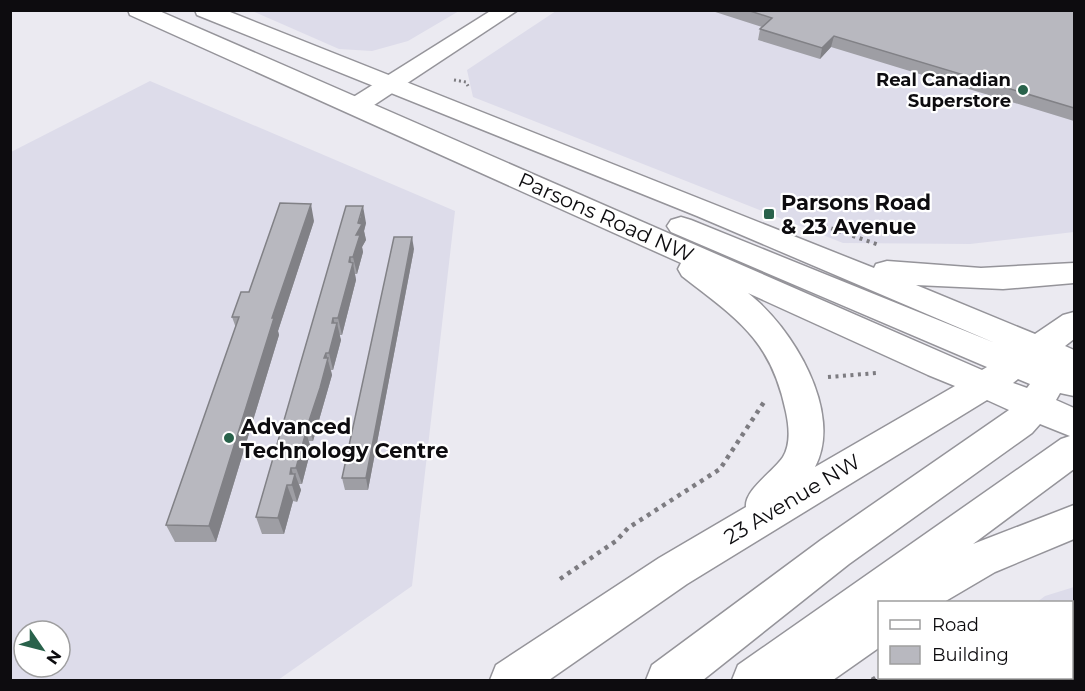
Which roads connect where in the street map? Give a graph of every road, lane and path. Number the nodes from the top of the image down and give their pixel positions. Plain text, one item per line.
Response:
1 (138, 10) edge
2 (205, 10) edge
3 (508, 10) edge
4 (455, 80) dead end
5 (390, 85) junction
6 (475, 92) dead end
7 (356, 106) junction
8 (476, 159) junction
9 (707, 210) junction
10 (810, 220) dead end
11 (647, 234) junction
12 (888, 248) dead end
13 (1074, 273) edge
14 (1074, 323) edge
15 (881, 374) dead end
16 (824, 377) dead end
17 (1043, 380) edge
18 (769, 393) dead end
19 (1074, 423) edge
20 (1074, 449) edge
21 (1074, 522) edge
22 (747, 525) junction
23 (560, 579) dead end
24 (910, 601) edge
25 (878, 623) edge
26 (512, 681) edge
27 (668, 681) edge
28 (754, 681) edge
29 (798, 681) edge

1 - 7 main road, Parsons Road NW
2 - 5 main road, Parsons Road NW
3 - 5 main road
4 - 6 path
5 - 7 main road
5 - 9 main road, Parsons Road NW
7 - 8 main road, Parsons Road NW
8 - 11 main road, Parsons Road NW
8 - 17 main road
9 - 13 main road
9 - 17 main road, Parsons Road NW
10 - 12 path
11 - 17 main road, Parsons Road NW
11 - 22 main road
14 - 17 main road, 23 Avenue NW
15 - 16 path
17 - 19 main road, Parsons Road NW
17 - 22 main road, 23 Avenue NW
17 - 27 main road
18 - 23 path
20 - 28 main road
21 - 24 main road
22 - 26 main road, 23 Avenue NW
25 - 29 main road

